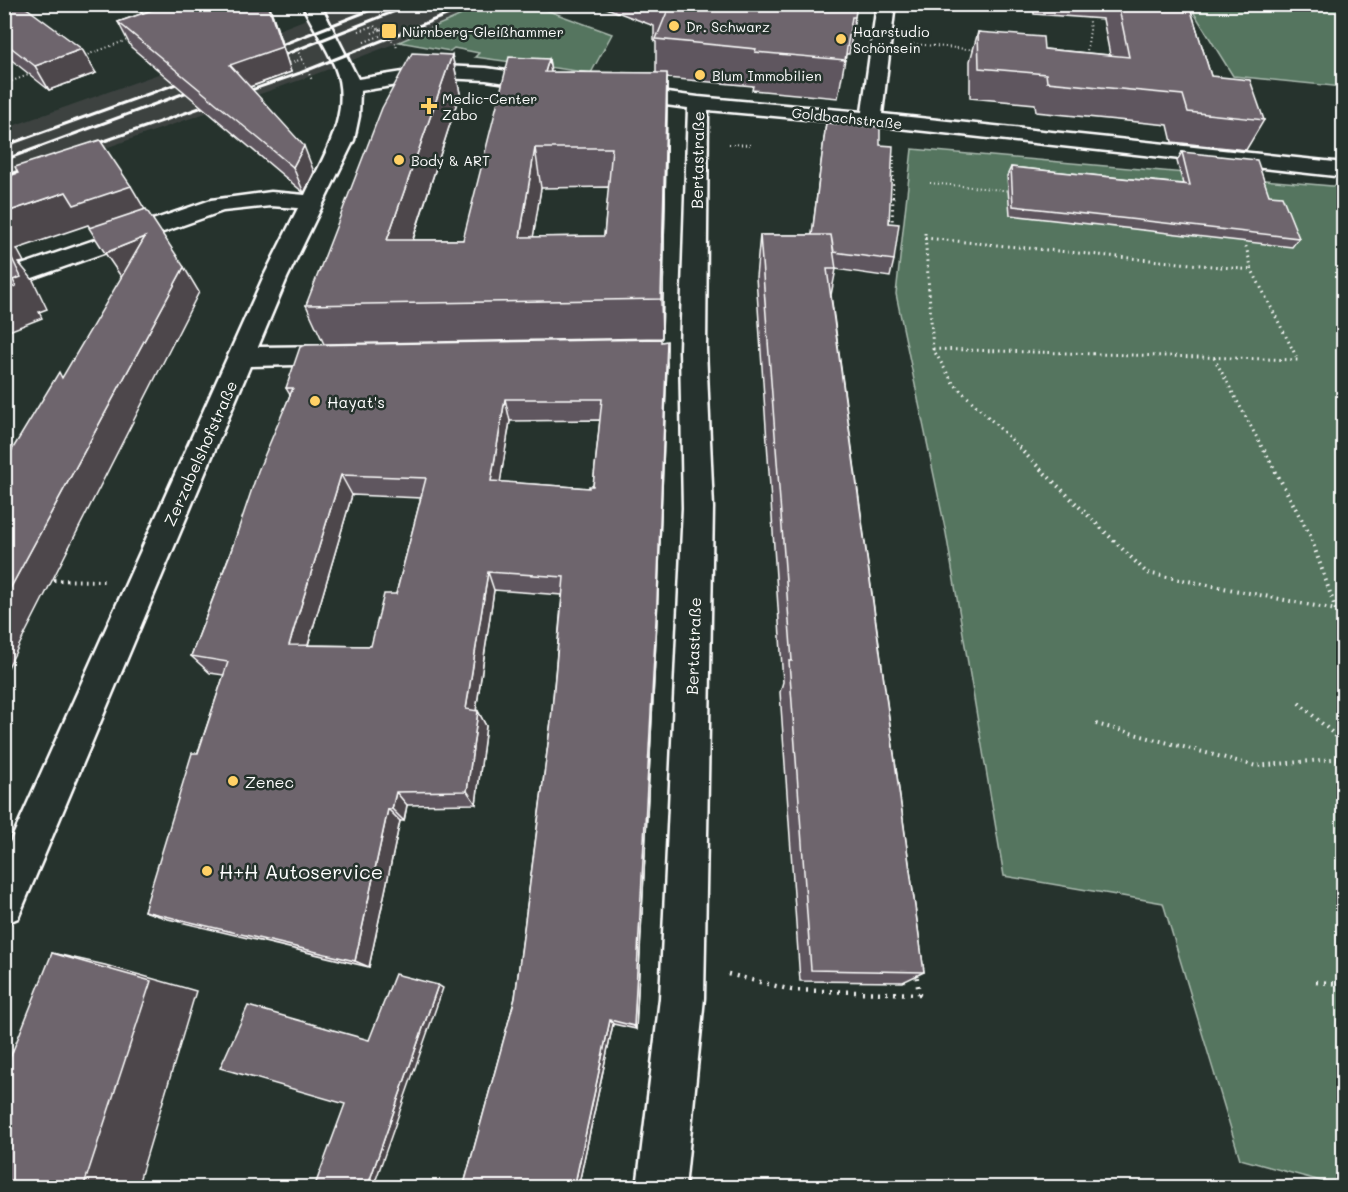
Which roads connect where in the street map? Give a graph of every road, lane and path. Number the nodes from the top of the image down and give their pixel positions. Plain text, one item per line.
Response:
1 (311, 4) edge
2 (886, 4) edge
3 (982, 4) edge
4 (1001, 4) edge
5 (1092, 9) dead end
6 (387, 27) dead end
7 (380, 30) junction
8 (356, 33) dead end
9 (372, 33) dead end
10 (132, 38) edge
11 (364, 42) dead end
12 (883, 42) junction
13 (978, 50) edge
14 (83, 57) dead end
15 (302, 59) dead end
16 (1080, 62) edge
17 (286, 65) dead end
18 (38, 72) edge
19 (4, 84) edge
20 (352, 86) junction
21 (569, 86) edge
22 (604, 90) edge
23 (698, 103) junction
24 (871, 119) junction
25 (894, 122) junction
26 (1344, 170) edge
27 (930, 183) dead end
28 (1017, 192) edge
29 (311, 202) junction
30 (925, 233) dead end
31 (891, 235) edge
32 (1243, 237) edge
33 (925, 238) junction
34 (1252, 270) junction
35 (4, 280) edge
36 (933, 349) junction
37 (371, 355) edge
38 (241, 357) junction
39 (1214, 357) junction
40 (39, 580) dead end
41 (143, 582) junction
42 (1299, 702) dead end
43 (1096, 724) dead end
44 (1344, 743) edge
45 (1344, 758) edge
46 (4, 904) edge
47 (683, 964) junction
48 (916, 970) edge
49 (1316, 982) dead end
50 (1344, 984) edge
51 (661, 1188) edge

1 - 20 street, Zerzabelshofstraße
2 - 12 street
3 - 4 path
5 - 16 path
6 - 7 path
7 - 8 path
7 - 9 path
7 - 11 path
10 - 14 path
12 - 13 path
12 - 24 street
15 - 17 path
18 - 19 path
20 - 21 street
20 - 29 street, Zerzabelshofstraße
22 - 23 street, Goldbachstraße
23 - 24 street, Goldbachstraße
23 - 47 street, Bertastraße
24 - 25 street, Goldbachstraße
25 - 26 street, Goldbachstraße
25 - 31 path
27 - 28 path
29 - 35 street
29 - 38 street, Zerzabelshofstraße
30 - 33 path
32 - 34 path
33 - 34 path
33 - 36 path
34 - 39 path
36 - 39 path
36 - 39 path
37 - 38 street
38 - 41 street, Zerzabelshofstraße
40 - 41 path
41 - 46 street, Zerzabelshofstraße
42 - 44 path
43 - 45 path
47 - 48 path
47 - 51 street, Bertastraße
49 - 50 path

